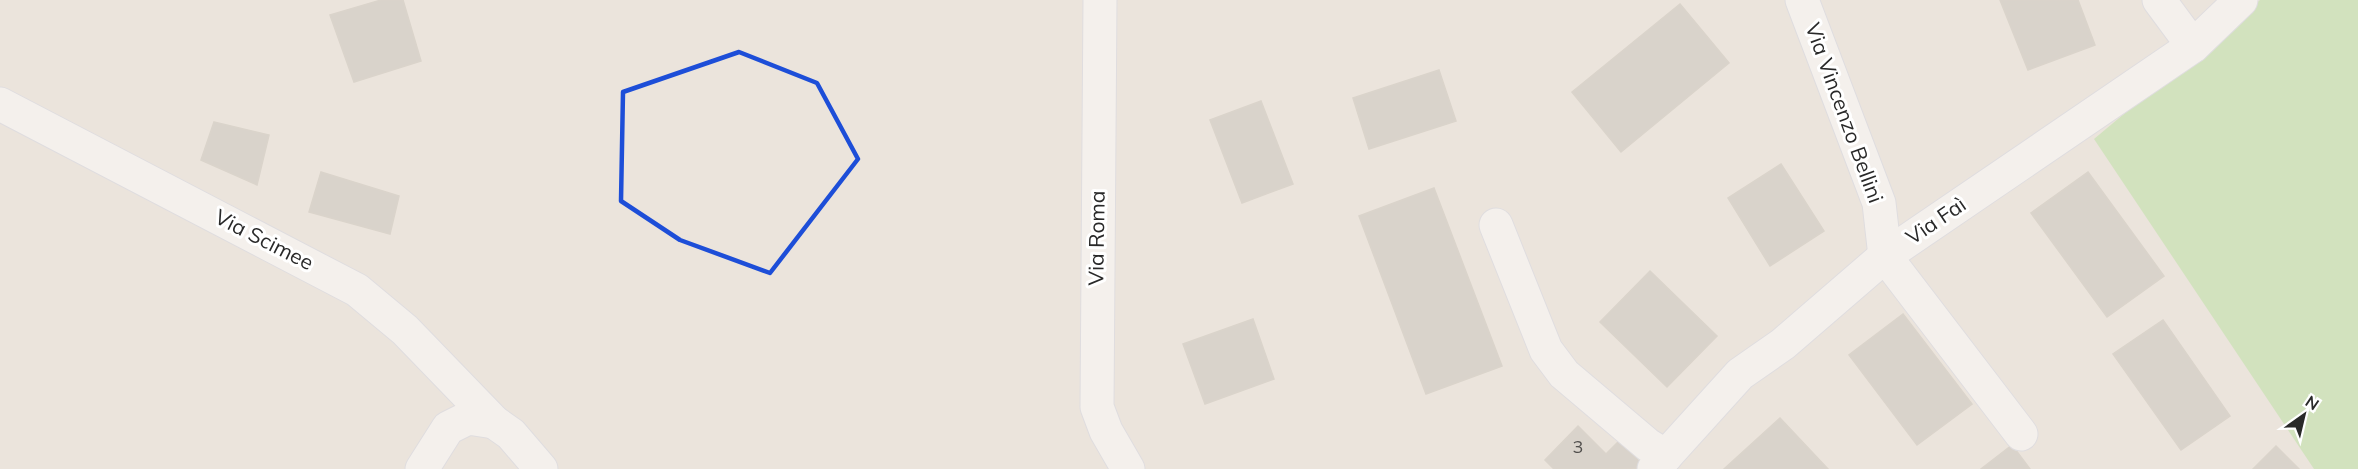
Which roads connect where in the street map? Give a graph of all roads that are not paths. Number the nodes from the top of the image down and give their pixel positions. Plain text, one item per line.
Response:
1 (1100, 0) edge
2 (1802, 0) edge
3 (2159, 0) edge
4 (2241, 0) edge
5 (2193, 46) junction
6 (0, 104) edge
7 (1496, 225) dead end
8 (1885, 256) junction
9 (494, 422) junction
10 (2021, 434) dead end
11 (1660, 462) edge
12 (422, 469) edge
13 (541, 469) edge
14 (1128, 469) edge

1 - 14 street, Via Roma
2 - 8 street, Via Vincenzo Bellini
3 - 5 street
4 - 5 street, Via Faì
5 - 8 street, Via Faì
6 - 9 street, Via Scimee
7 - 11 street
8 - 10 street
8 - 11 street, Via Faì
9 - 12 street
9 - 13 street, Via Scimee

